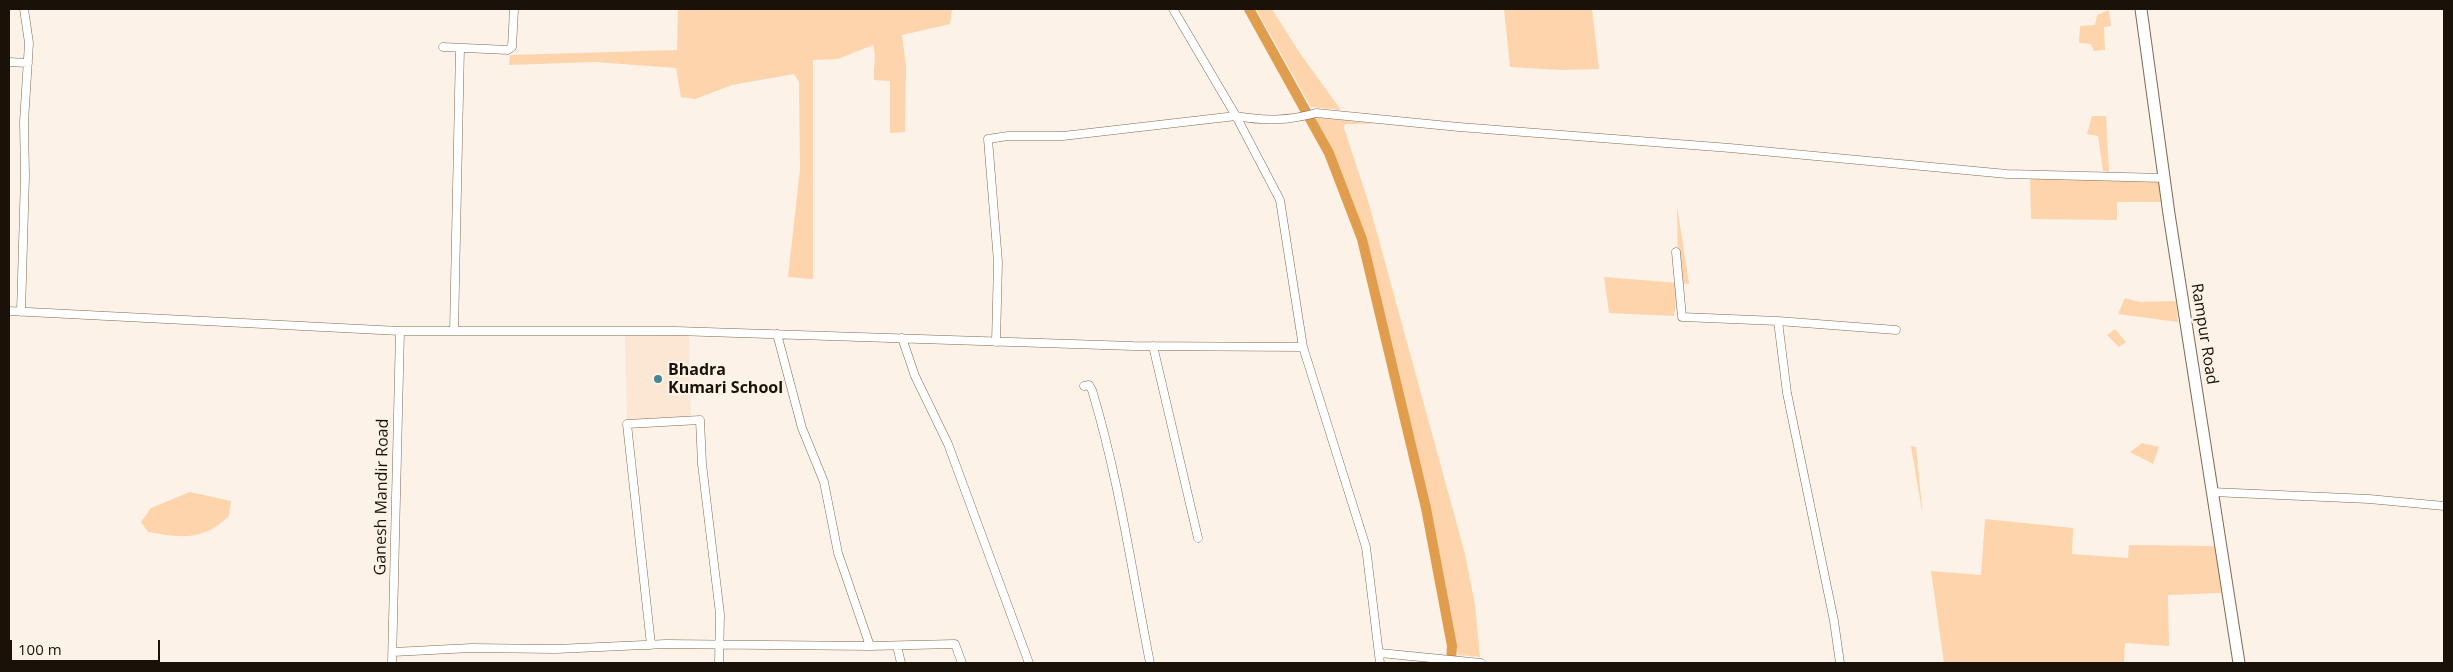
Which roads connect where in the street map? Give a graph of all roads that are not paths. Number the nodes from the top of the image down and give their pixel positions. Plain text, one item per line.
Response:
1 (24, 9) edge
2 (514, 9) edge
3 (1173, 9) edge
4 (2141, 9) edge
5 (443, 47) dead end
6 (460, 48) junction
7 (9, 62) edge
8 (28, 63) junction
9 (1236, 116) junction
10 (2164, 178) junction
11 (1676, 252) dead end
12 (9, 311) edge
13 (22, 312) junction
14 (1778, 322) junction
15 (1896, 330) dead end
16 (400, 331) junction
17 (454, 331) junction
18 (777, 334) junction
19 (902, 338) junction
20 (996, 342) junction
21 (1153, 346) junction
22 (1303, 347) junction
23 (1084, 386) dead end
24 (2212, 492) junction
25 (2444, 506) edge
26 (1198, 538) dead end
27 (719, 643) junction
28 (651, 645) junction
29 (870, 646) junction
30 (897, 646) junction
31 (393, 652) junction
32 (1380, 652) junction
33 (392, 663) edge
34 (719, 663) edge
35 (901, 663) edge
36 (962, 663) edge
37 (1029, 663) edge
38 (1150, 663) edge
39 (1380, 663) edge
40 (1481, 663) edge
41 (1840, 663) edge
42 (2239, 663) edge

1 - 8 street
2 - 6 street
3 - 9 street
4 - 10 main road, Rampur Road
5 - 6 street
6 - 17 street
7 - 8 street
8 - 13 street
9 - 10 street
9 - 20 street
9 - 22 street
10 - 24 main road, Rampur Road
11 - 14 street
12 - 13 street
13 - 16 street
14 - 15 street
14 - 41 street
16 - 17 street
16 - 31 street, Ganesh Mandir Road
17 - 18 street
18 - 19 street
18 - 29 street
19 - 20 street
19 - 37 street
20 - 21 street
21 - 22 street
21 - 26 street
22 - 32 street
23 - 38 street
24 - 25 street
24 - 42 main road, Rampur Road
27 - 28 street
27 - 28 street
27 - 29 street
27 - 34 street
28 - 31 street
29 - 30 street
30 - 35 street
30 - 36 street
31 - 33 street, Ganesh Mandir Road
32 - 39 street
32 - 40 street

